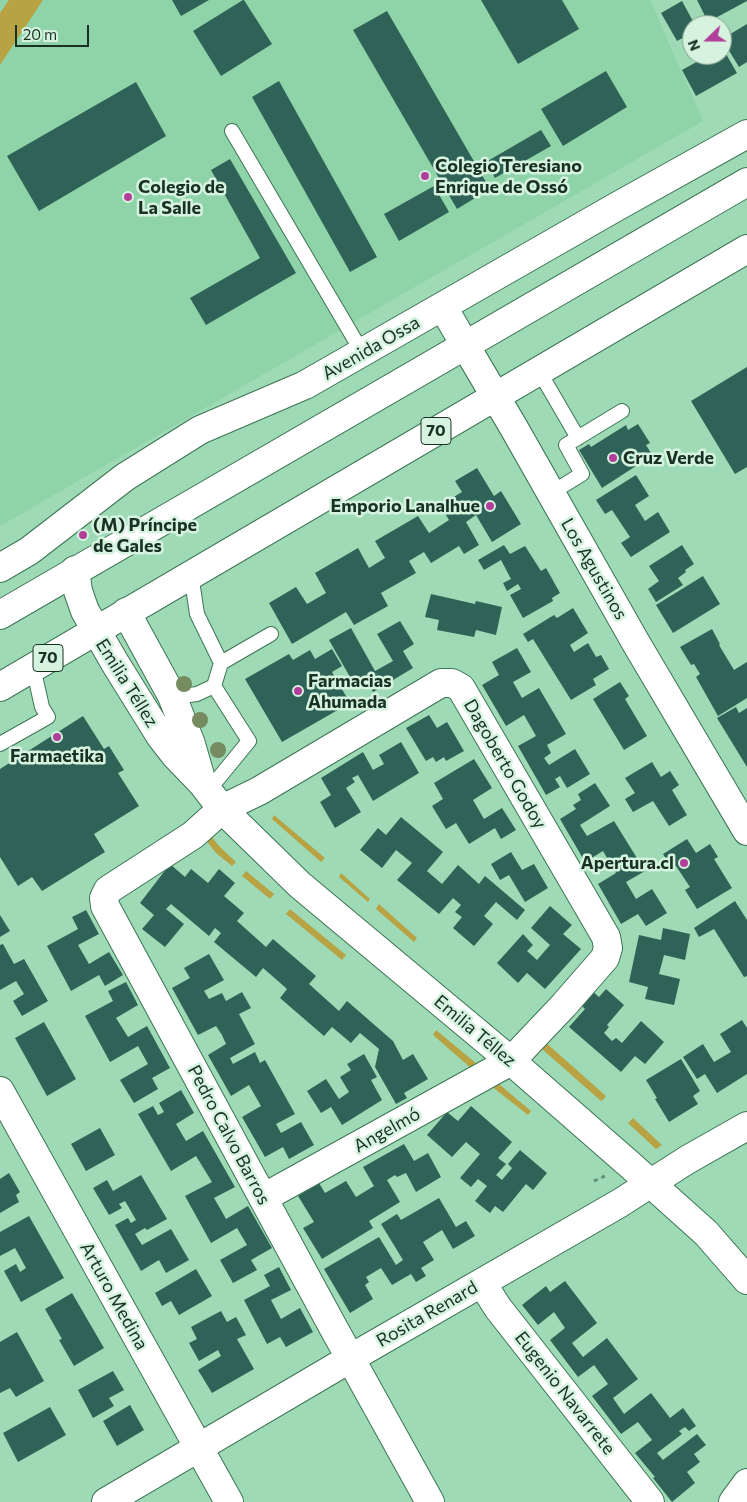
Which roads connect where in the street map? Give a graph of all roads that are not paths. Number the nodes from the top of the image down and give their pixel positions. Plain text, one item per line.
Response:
1 (232, 131) dead end
2 (747, 134) edge
3 (747, 182) edge
4 (747, 249) edge
5 (443, 306) junction
6 (465, 345) junction
7 (362, 352) junction
8 (539, 371) junction
9 (495, 396) junction
10 (622, 411) dead end
11 (578, 438) junction
12 (551, 493) junction
13 (0, 568) edge
14 (75, 570) junction
15 (191, 574) junction
16 (126, 612) junction
17 (0, 615) edge
18 (95, 630) junction
19 (271, 634) dead end
20 (221, 663) junction
21 (33, 667) junction
22 (0, 686) edge
23 (214, 686) junction
24 (172, 696) junction
25 (0, 744) edge
26 (210, 794) junction
27 (747, 831) edge
28 (511, 1061) junction
29 (0, 1091) edge
30 (747, 1126) edge
31 (651, 1184) junction
32 (263, 1198) junction
33 (747, 1280) edge
34 (482, 1283) junction
35 (351, 1358) junction
36 (199, 1448) junction
37 (747, 1483) edge
38 (106, 1502) edge
39 (229, 1502) edge
40 (430, 1502) edge
41 (650, 1502) edge
42 (733, 1502) edge

1 - 7 lane
2 - 5 street, Avenida Ossa
3 - 6 street
4 - 8 street, 70
5 - 6 street, Los Agustinos
5 - 7 street, Avenida Ossa
6 - 9 street, Los Agustinos
6 - 14 street
7 - 13 street, Avenida Ossa
8 - 9 street, 70
8 - 11 lane
9 - 12 street, Los Agustinos
9 - 15 street, 70
10 - 11 lane
11 - 12 lane
12 - 27 street, Los Agustinos
14 - 17 street
14 - 18 street, Emilia Téllez
15 - 16 street, 70
15 - 20 lane
16 - 18 street, 70
16 - 24 street, Emilia Téllez
18 - 21 street, 70
18 - 26 street, Emilia Téllez
19 - 20 lane
20 - 23 lane
21 - 22 street, 70
21 - 25 lane
23 - 24 lane
23 - 26 lane
24 - 26 street, Emilia Téllez
26 - 28 street, Emilia Téllez
26 - 28 street, Dagoberto Godoy
26 - 32 street, Pedro Calvo Barros
28 - 31 street, Emilia Téllez
28 - 32 street, Angelmó
29 - 36 street, Arturo Medina
30 - 31 street, Rosita Renard
31 - 33 street, Emilia Téllez
31 - 34 street, Rosita Renard
32 - 35 street, Pedro Calvo Barros
34 - 35 street, Rosita Renard
34 - 41 street, Eugenio Navarrete
35 - 36 street, Rosita Renard
35 - 40 street, Pedro Calvo Barros
36 - 38 street, Rosita Renard
36 - 39 street, Arturo Medina
37 - 42 street

